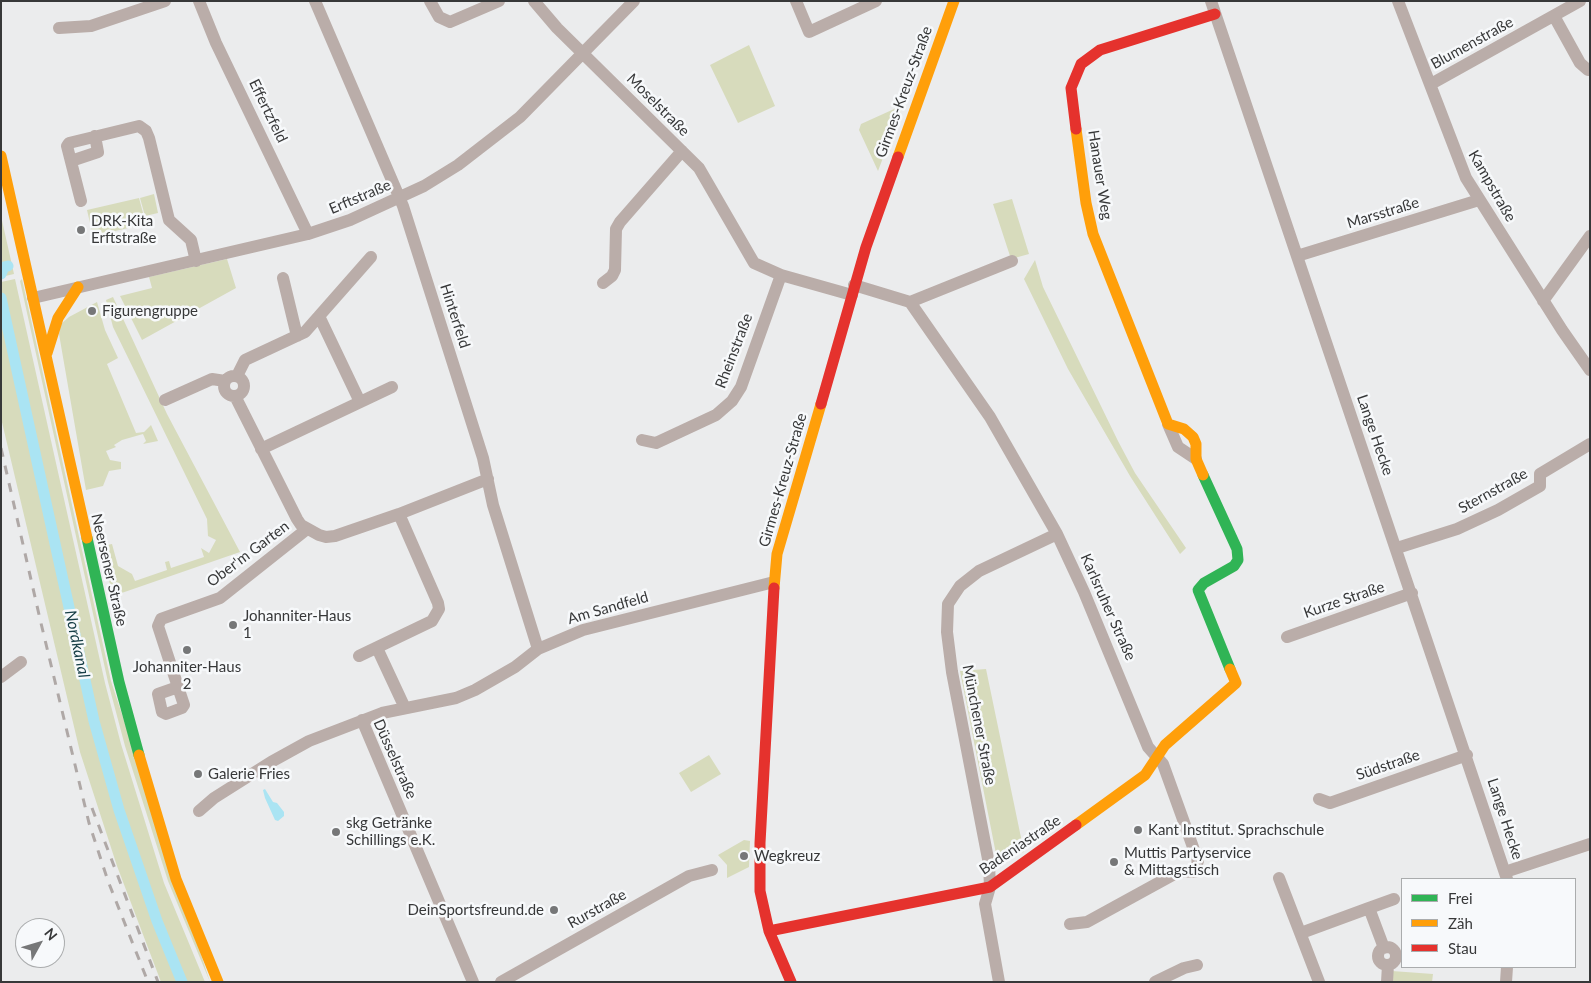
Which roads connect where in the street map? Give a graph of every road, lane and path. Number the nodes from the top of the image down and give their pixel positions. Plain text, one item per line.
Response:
1 (166, 1) edge
2 (199, 1) edge
3 (316, 1) edge
4 (430, 1) edge
5 (499, 1) edge
6 (534, 1) edge
7 (634, 1) edge
8 (796, 1) edge
9 (876, 1) edge
10 (954, 1) edge
11 (1398, 1) edge
12 (1580, 1) edge
13 (1213, 7) edge
14 (1554, 16) junction
15 (59, 28) dead end
16 (583, 54) junction
17 (1588, 70) dead end
18 (1432, 84) junction
19 (96, 136) junction
20 (682, 151) junction
21 (1, 156) edge
22 (71, 160) junction
23 (400, 198) junction
24 (1479, 200) junction
25 (81, 201) dead end
26 (308, 234) junction
27 (1590, 236) edge
28 (1297, 256) junction
29 (371, 257) dead end
30 (196, 261) junction
31 (1012, 261) dead end
32 (781, 275) junction
33 (283, 278) dead end
34 (603, 283) dead end
35 (78, 287) junction
36 (853, 290) junction
37 (33, 298) junction
38 (1543, 301) junction
39 (910, 302) junction
40 (319, 316) junction
41 (297, 336) junction
42 (46, 356) junction
43 (1590, 370) edge
44 (237, 376) junction
45 (225, 381) junction
46 (392, 387) dead end
47 (235, 396) junction
48 (165, 400) dead end
49 (360, 402) junction
50 (1168, 424) junction
51 (642, 440) dead end
52 (1590, 444) edge
53 (261, 449) junction
54 (1196, 459) junction
55 (488, 480) junction
56 (399, 514) junction
57 (307, 529) junction
58 (1057, 534) junction
59 (1397, 548) junction
60 (774, 582) junction
61 (1412, 593) junction
62 (1287, 637) dead end
63 (377, 648) junction
64 (538, 649) junction
65 (359, 656) dead end
66 (21, 662) dead end
67 (1, 677) edge
68 (1236, 684) joint
69 (178, 687) dead end
70 (405, 708) junction
71 (362, 720) junction
72 (1467, 756) junction
73 (1156, 757) junction
74 (1319, 799) dead end
75 (199, 811) dead end
76 (1590, 844) edge
77 (712, 870) dead end
78 (1506, 876) edge
79 (1279, 878) dead end
80 (990, 887) junction
81 (1394, 899) dead end
82 (1369, 908) junction
83 (1070, 924) dead end
84 (769, 931) junction
85 (1301, 932) junction
86 (1197, 966) dead end
87 (1507, 968) edge
88 (218, 982) edge
89 (473, 982) edge
90 (501, 982) edge
91 (791, 982) edge
92 (999, 982) edge
93 (1155, 982) edge
94 (1319, 982) edge
95 (1387, 982) edge
96 (1506, 982) edge

1 - 15 street
2 - 26 street, Effertzfeld
3 - 23 street, Hinterfeld
4 - 5 street
6 - 16 street, Moselstraße
7 - 16 street, Erftstraße
8 - 9 street
10 - 36 street, Girmes-Kreuz-Straße
11 - 18 street, Kampstraße
12 - 14 street, Blumenstraße
13 - 28 street, Lange Hecke
13 - 50 street, Hanauer Weg
14 - 17 street
14 - 18 street, Blumenstraße
16 - 20 street, Moselstraße
16 - 23 street, Erftstraße
18 - 24 street, Kampstraße
19 - 22 street
19 - 22 street
19 - 30 street
20 - 32 street
20 - 34 street, Moselstraße
21 - 37 street, Neersener Straße
22 - 25 street
23 - 26 street, Erftstraße
23 - 55 street, Hinterfeld
24 - 28 street, Marsstraße
24 - 38 street, Kampstraße
26 - 30 street, Erftstraße
27 - 38 street
28 - 59 street, Lange Hecke
29 - 40 street
30 - 35 street, Erftstraße
31 - 39 street
32 - 36 street
32 - 51 street, Rheinstraße
33 - 41 street
35 - 37 street, Erftstraße
35 - 42 street
36 - 39 street
36 - 60 street, Girmes-Kreuz-Straße
37 - 42 street, Neersener Straße
38 - 43 street, Kampstraße
39 - 58 street, Karlsruher Straße
40 - 41 street
40 - 49 street
41 - 44 street
42 - 88 street, Neersener Straße
44 - 45 street
44 - 47 street
45 - 47 street, Ober'm Garten
45 - 48 street
46 - 49 street
47 - 53 street, Ober'm Garten
49 - 53 street
50 - 54 street, Hanauer Weg
50 - 54 street, Hanauer Weg
52 - 59 street, Sternstraße
53 - 57 street, Ober'm Garten
54 - 68 street, Hanauer Weg
55 - 56 street, Ober'm Garten
55 - 64 street, Hinterfeld
56 - 57 street, Ober'm Garten
56 - 63 street
57 - 69 street, Ober'm Garten
58 - 73 street, Karlsruher Straße
58 - 80 street, Münchener Straße
59 - 61 street, Lange Hecke
60 - 64 street, Am Sandfeld
60 - 84 street, Girmes-Kreuz-Straße
61 - 62 street, Kurze Straße
61 - 72 street, Lange Hecke
63 - 65 street
63 - 70 street
64 - 70 street, Am Sandfeld
66 - 67 street
68 - 73 street, Badeniastraße
70 - 71 street, Am Sandfeld
71 - 75 street, Düsselstraße
71 - 89 street, Düsselstraße
72 - 74 street, Südstraße
72 - 78 street, Lange Hecke
73 - 80 street, Badeniastraße
73 - 83 street, Karlsruher Straße
76 - 78 street
77 - 90 street, Rurstraße
79 - 85 street
80 - 84 street, Badeniastraße
80 - 92 street, Münchener Straße
81 - 82 street
82 - 85 street
82 - 95 street
84 - 91 street, Girmes-Kreuz-Straße
85 - 94 street
86 - 93 street
87 - 96 street

